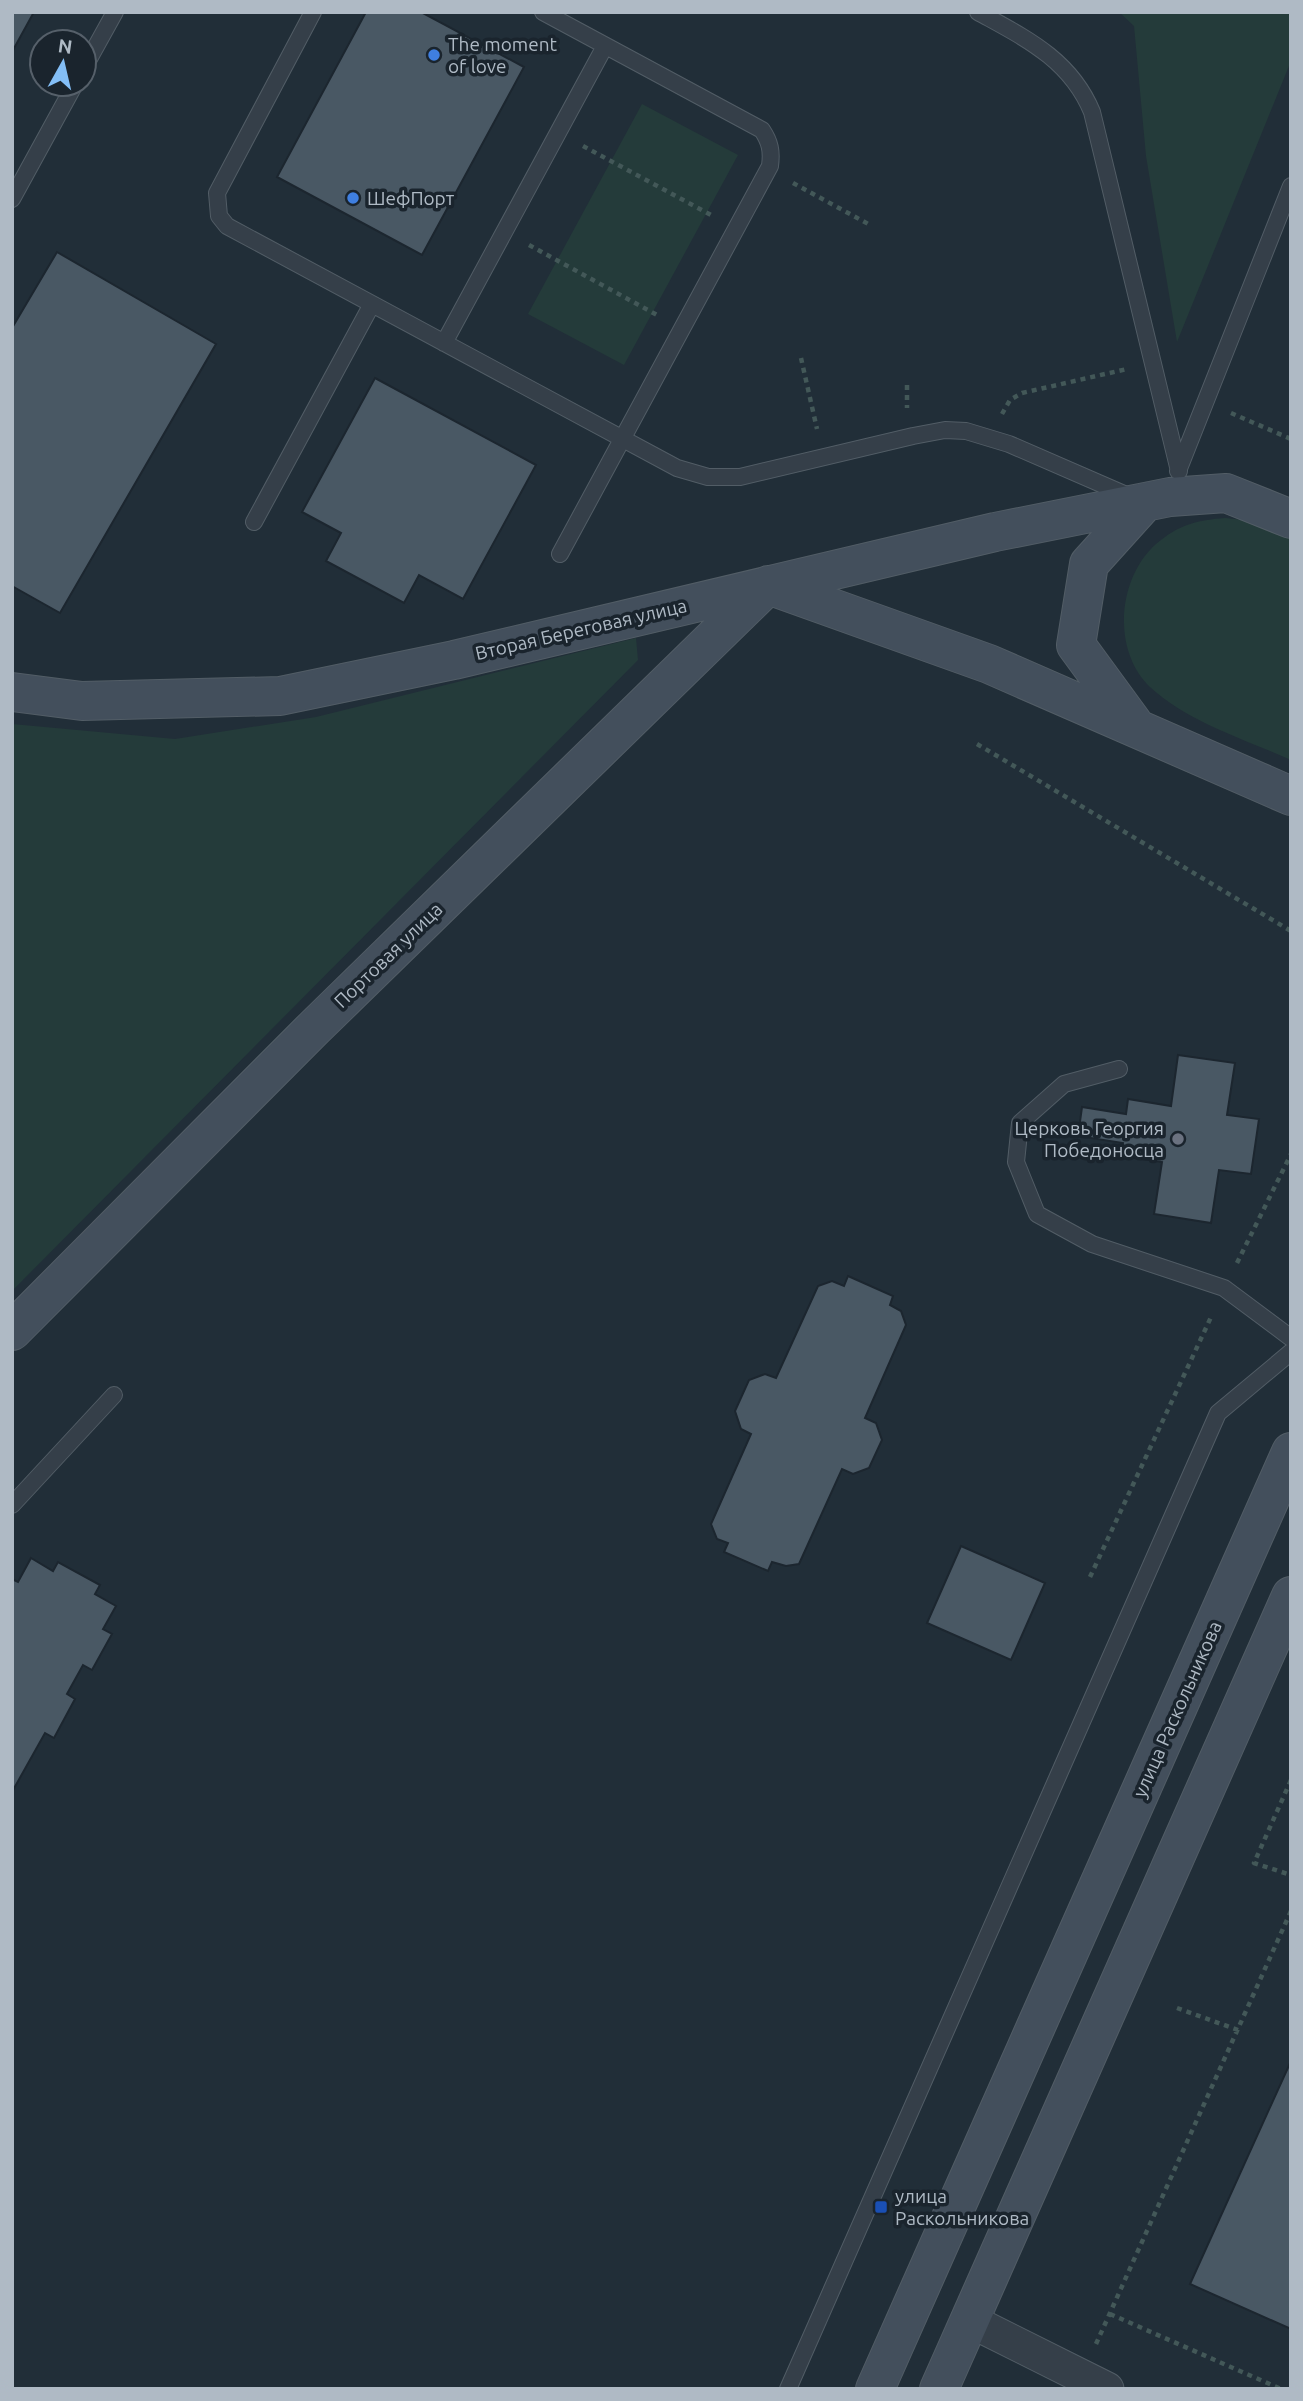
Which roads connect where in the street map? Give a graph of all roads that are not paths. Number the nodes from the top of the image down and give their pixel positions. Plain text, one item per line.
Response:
1 (115, 12) edge
2 (313, 12) edge
3 (543, 12) edge
4 (978, 12) edge
5 (98, 43) edge
6 (605, 46) junction
7 (67, 98) edge
8 (1291, 186) edge
9 (12, 199) edge
10 (372, 304) junction
11 (444, 343) junction
12 (622, 439) junction
13 (1164, 490) junction
14 (1291, 519) edge
15 (254, 522) dead end
16 (560, 554) dead end
17 (768, 584) junction
18 (12, 692) edge
19 (1134, 725) junction
20 (1291, 796) edge
21 (1119, 1069) dead end
22 (12, 1331) edge
23 (1291, 1338) edge
24 (1291, 1352) edge
25 (114, 1395) dead end
26 (1291, 1452) edge
27 (12, 1505) edge
28 (1291, 1596) edge
29 (970, 2320) junction
30 (1094, 2383) edge
31 (788, 2389) edge
32 (875, 2389) edge
33 (939, 2389) edge

1 - 5 lane
2 - 10 lane
3 - 6 lane
4 - 13 lane
6 - 11 lane
6 - 12 lane
7 - 9 lane
8 - 13 lane
10 - 11 lane
10 - 15 lane
11 - 12 lane
12 - 13 lane
12 - 16 lane
13 - 14 street, Вторая Береговая улица
13 - 17 street, Вторая Береговая улица
13 - 19 street
17 - 18 street, Вторая Береговая улица
17 - 19 street
17 - 22 street, Портовая улица
19 - 20 street
21 - 23 lane
24 - 31 lane
25 - 27 lane
26 - 32 street, улица Раскольникова
28 - 29 street
29 - 30 street
29 - 33 street

